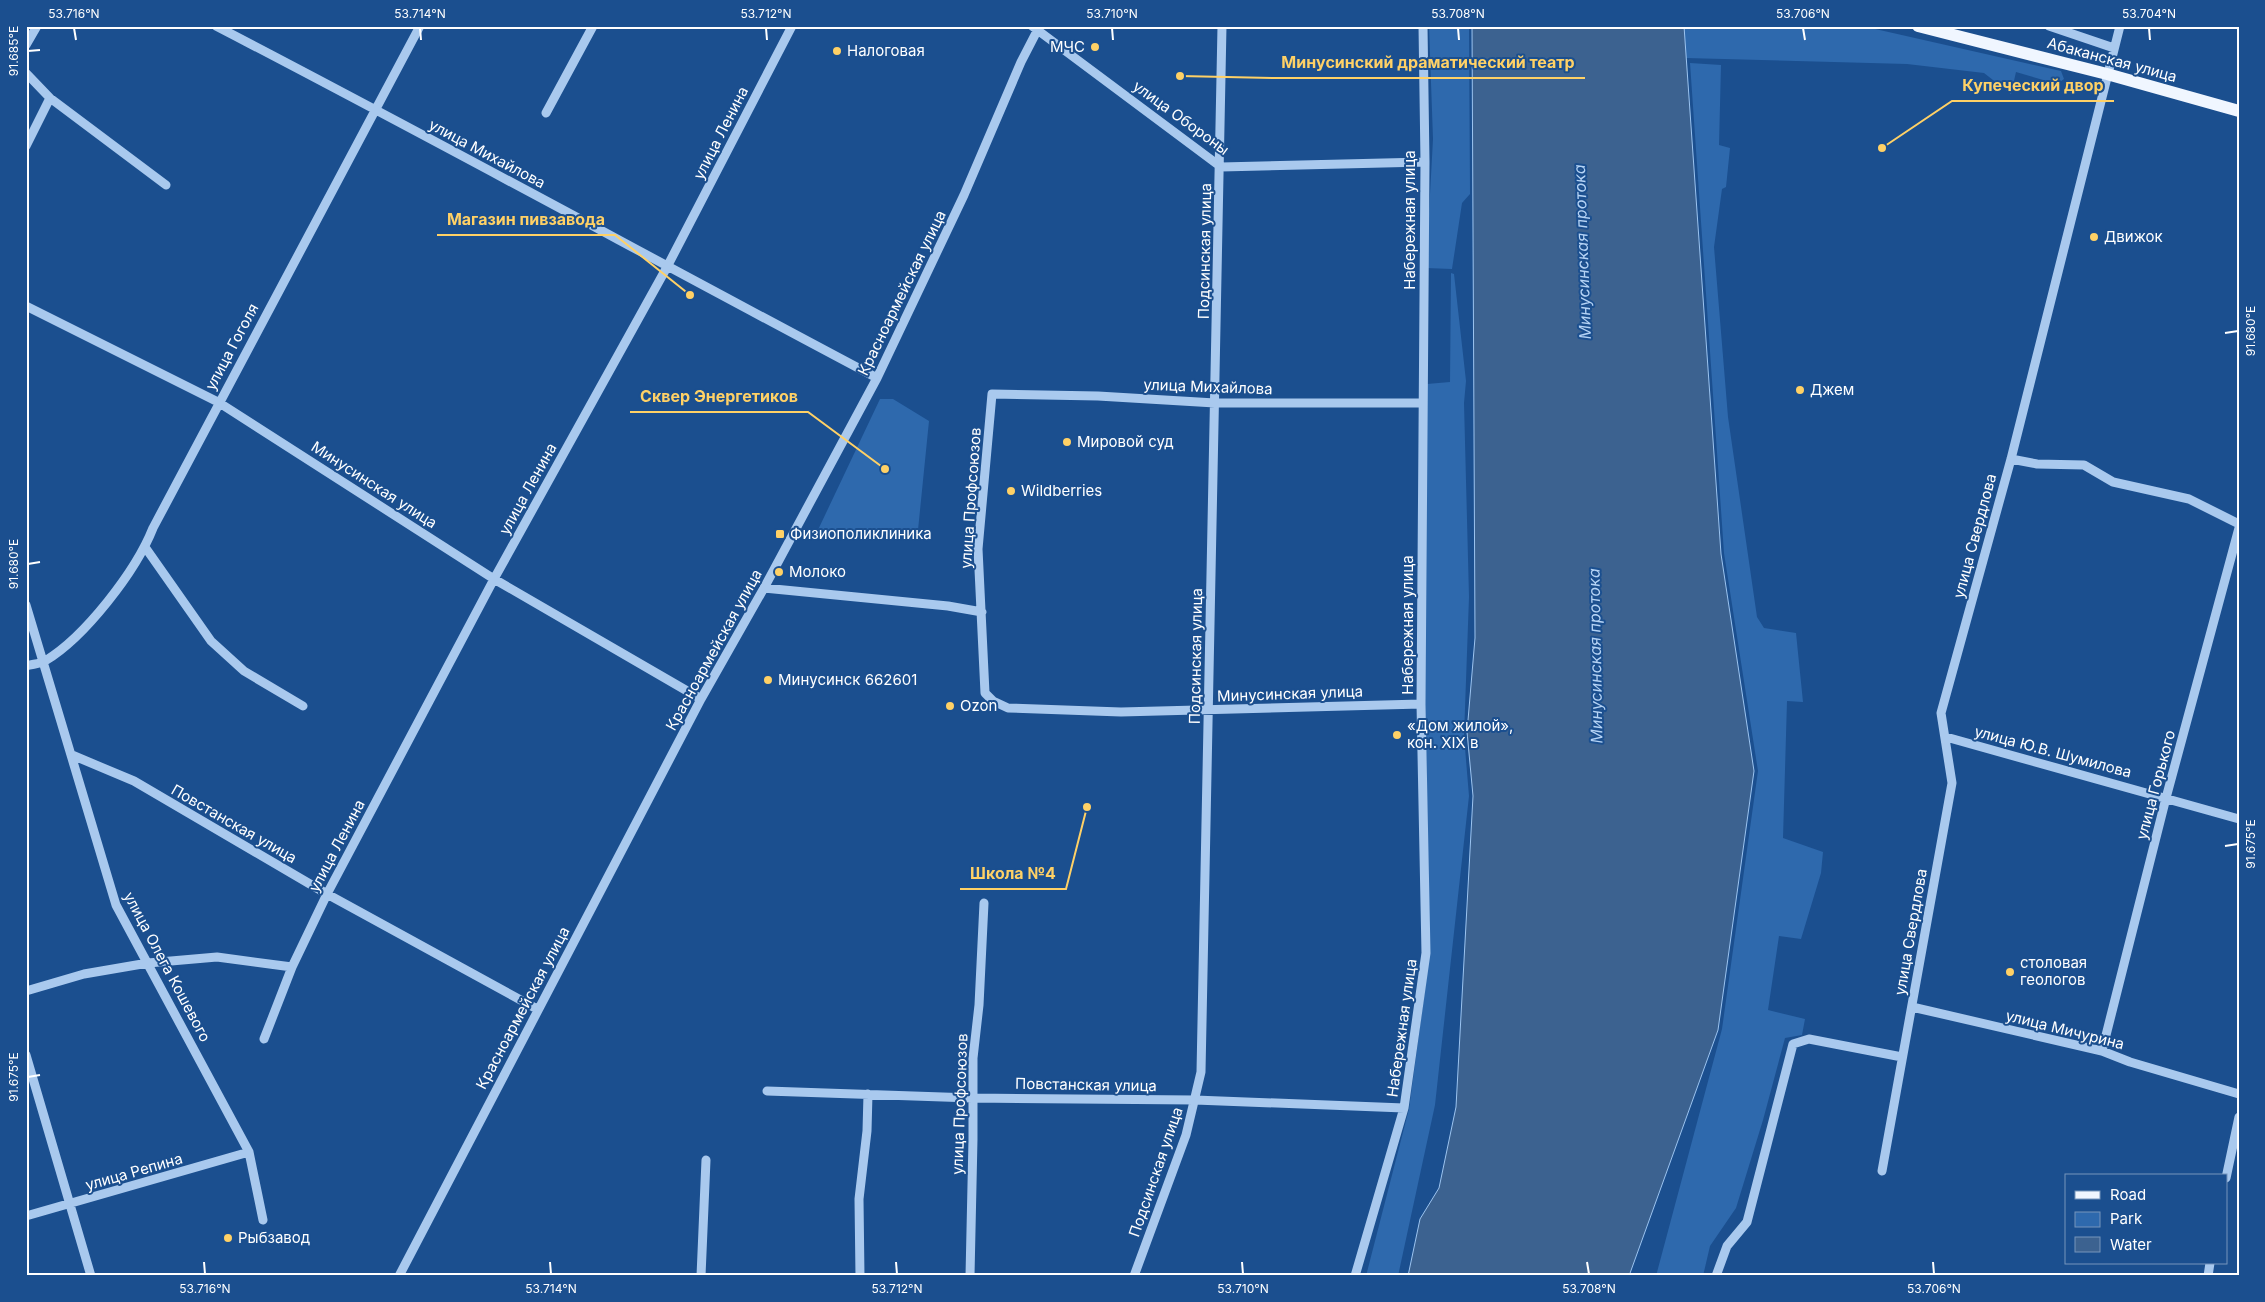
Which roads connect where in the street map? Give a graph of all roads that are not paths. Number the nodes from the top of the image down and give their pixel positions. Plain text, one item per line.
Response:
1 (37, 26) edge
2 (216, 26) edge
3 (420, 26) edge
4 (593, 26) edge
5 (792, 26) edge
6 (1222, 26) edge
7 (1423, 26) edge
8 (1918, 26) edge
9 (2049, 26) edge
10 (2120, 26) edge
11 (1034, 29) edge
12 (26, 45) edge
13 (2114, 48) junction
14 (26, 73) edge
15 (2107, 74) junction
16 (50, 98) junction
17 (377, 110) junction
18 (2239, 111) edge
19 (546, 113) dead end
20 (26, 146) edge
21 (1425, 162) junction
22 (1220, 167) junction
23 (166, 185) dead end
24 (667, 267) junction
25 (26, 306) edge
26 (877, 378) junction
27 (992, 394) joint
28 (218, 402) junction
29 (1215, 402) junction
30 (1423, 403) junction
31 (2011, 459) junction
32 (2239, 526) edge
33 (146, 547) junction
34 (494, 579) junction
35 (764, 588) junction
36 (26, 605) edge
37 (982, 612) junction
38 (44, 662) junction
39 (26, 666) edge
40 (985, 693) joint
41 (701, 699) junction
42 (1421, 704) junction
43 (302, 706) dead end
44 (1209, 710) junction
45 (1946, 737) junction
46 (72, 756) junction
47 (2166, 798) junction
48 (2239, 819) edge
49 (327, 894) junction
50 (984, 903) dead end
51 (148, 963) junction
52 (292, 967) junction
53 (26, 991) edge
54 (1912, 1007) junction
55 (537, 1009) junction
56 (264, 1040) dead end
57 (2102, 1051) junction
58 (26, 1055) edge
59 (1902, 1057) junction
60 (767, 1091) dead end
61 (868, 1094) junction
62 (2239, 1094) edge
63 (972, 1098) junction
64 (1194, 1100) junction
65 (1404, 1108) junction
66 (2239, 1117) edge
67 (249, 1152) junction
68 (706, 1160) dead end
69 (1882, 1171) dead end
70 (2227, 1174) edge
71 (70, 1205) junction
72 (26, 1216) edge
73 (263, 1220) dead end
74 (91, 1276) edge
75 (399, 1276) edge
76 (701, 1276) edge
77 (860, 1276) edge
78 (970, 1276) edge
79 (1134, 1276) edge
80 (1355, 1276) edge
81 (1716, 1276) edge

1 - 12 street
2 - 17 street, улица Михайлова
3 - 17 street, улица Гоголя
4 - 19 street
5 - 24 street, улица Ленина
6 - 22 street, Подсинская улица
7 - 21 street, Набережная улица
8 - 15 main road, Абаканская улица
9 - 13 street, Абаканская улица
10 - 13 street, улица Свердлова
11 - 22 street, улица Обороны
11 - 26 street, Красноармейская улица
13 - 15 street, улица Свердлова
14 - 16 street
15 - 18 main road, Абаканская улица
15 - 31 street, улица Свердлова
16 - 20 street
16 - 23 street
17 - 24 street, улица Михайлова
17 - 28 street, улица Гоголя
21 - 22 street, улица Обороны
21 - 30 street, Набережная улица
22 - 29 street, Подсинская улица
24 - 26 street, улица Михайлова
24 - 34 street, улица Ленина
25 - 28 street, Минусинская улица
26 - 35 street, Красноармейская улица
27 - 29 street, улица Михайлова
27 - 37 street, улица Профсоюзов
28 - 33 street, улица Гоголя
28 - 34 street, Минусинская улица
29 - 30 street, улица Михайлова
29 - 44 street, Подсинская улица
30 - 42 street, Набережная улица
31 - 32 street
31 - 45 street, улица Свердлова
32 - 47 street, улица Горького
33 - 38 street, улица Гоголя
33 - 43 street
34 - 41 street, Минусинская улица
34 - 49 street, улица Ленина
35 - 37 street
35 - 41 street, Красноармейская улица
36 - 38 street, улица Олега Кошевого
37 - 40 street, улица Профсоюзов
38 - 39 street
38 - 46 street, улица Олега Кошевого
40 - 44 street, Минусинская улица
41 - 55 street, Красноармейская улица
42 - 44 street, Минусинская улица
42 - 65 street, Набережная улица
44 - 64 street, Подсинская улица
45 - 47 street, улица Ю.В. Шумилова
45 - 54 street, улица Свердлова
46 - 49 street, Повстанская улица
46 - 51 street, улица Олега Кошевого
47 - 48 street, улица Ю.В. Шумилова
47 - 57 street, улица Горького
49 - 52 street, улица Ленина
49 - 55 street, Повстанская улица
50 - 63 street, улица Профсоюзов
51 - 52 street
51 - 53 street
51 - 67 street, улица Олега Кошевого
52 - 56 street, улица Ленина
54 - 57 street, улица Мичурина
54 - 59 street, улица Свердлова
55 - 75 street, Красноармейская улица
57 - 62 street, улица Мичурина
58 - 71 street
59 - 69 street, улица Свердлова
59 - 81 street
60 - 61 street, Повстанская улица
61 - 63 street, Повстанская улица
61 - 77 street
63 - 64 street, Повстанская улица
63 - 78 street, улица Профсоюзов
64 - 65 street, Повстанская улица
64 - 79 street, Подсинская улица
65 - 80 street, Набережная улица
66 - 70 street
67 - 71 street, улица Репина
67 - 73 street, улица Олега Кошевого
68 - 76 street
71 - 72 street, улица Репина
71 - 74 street

